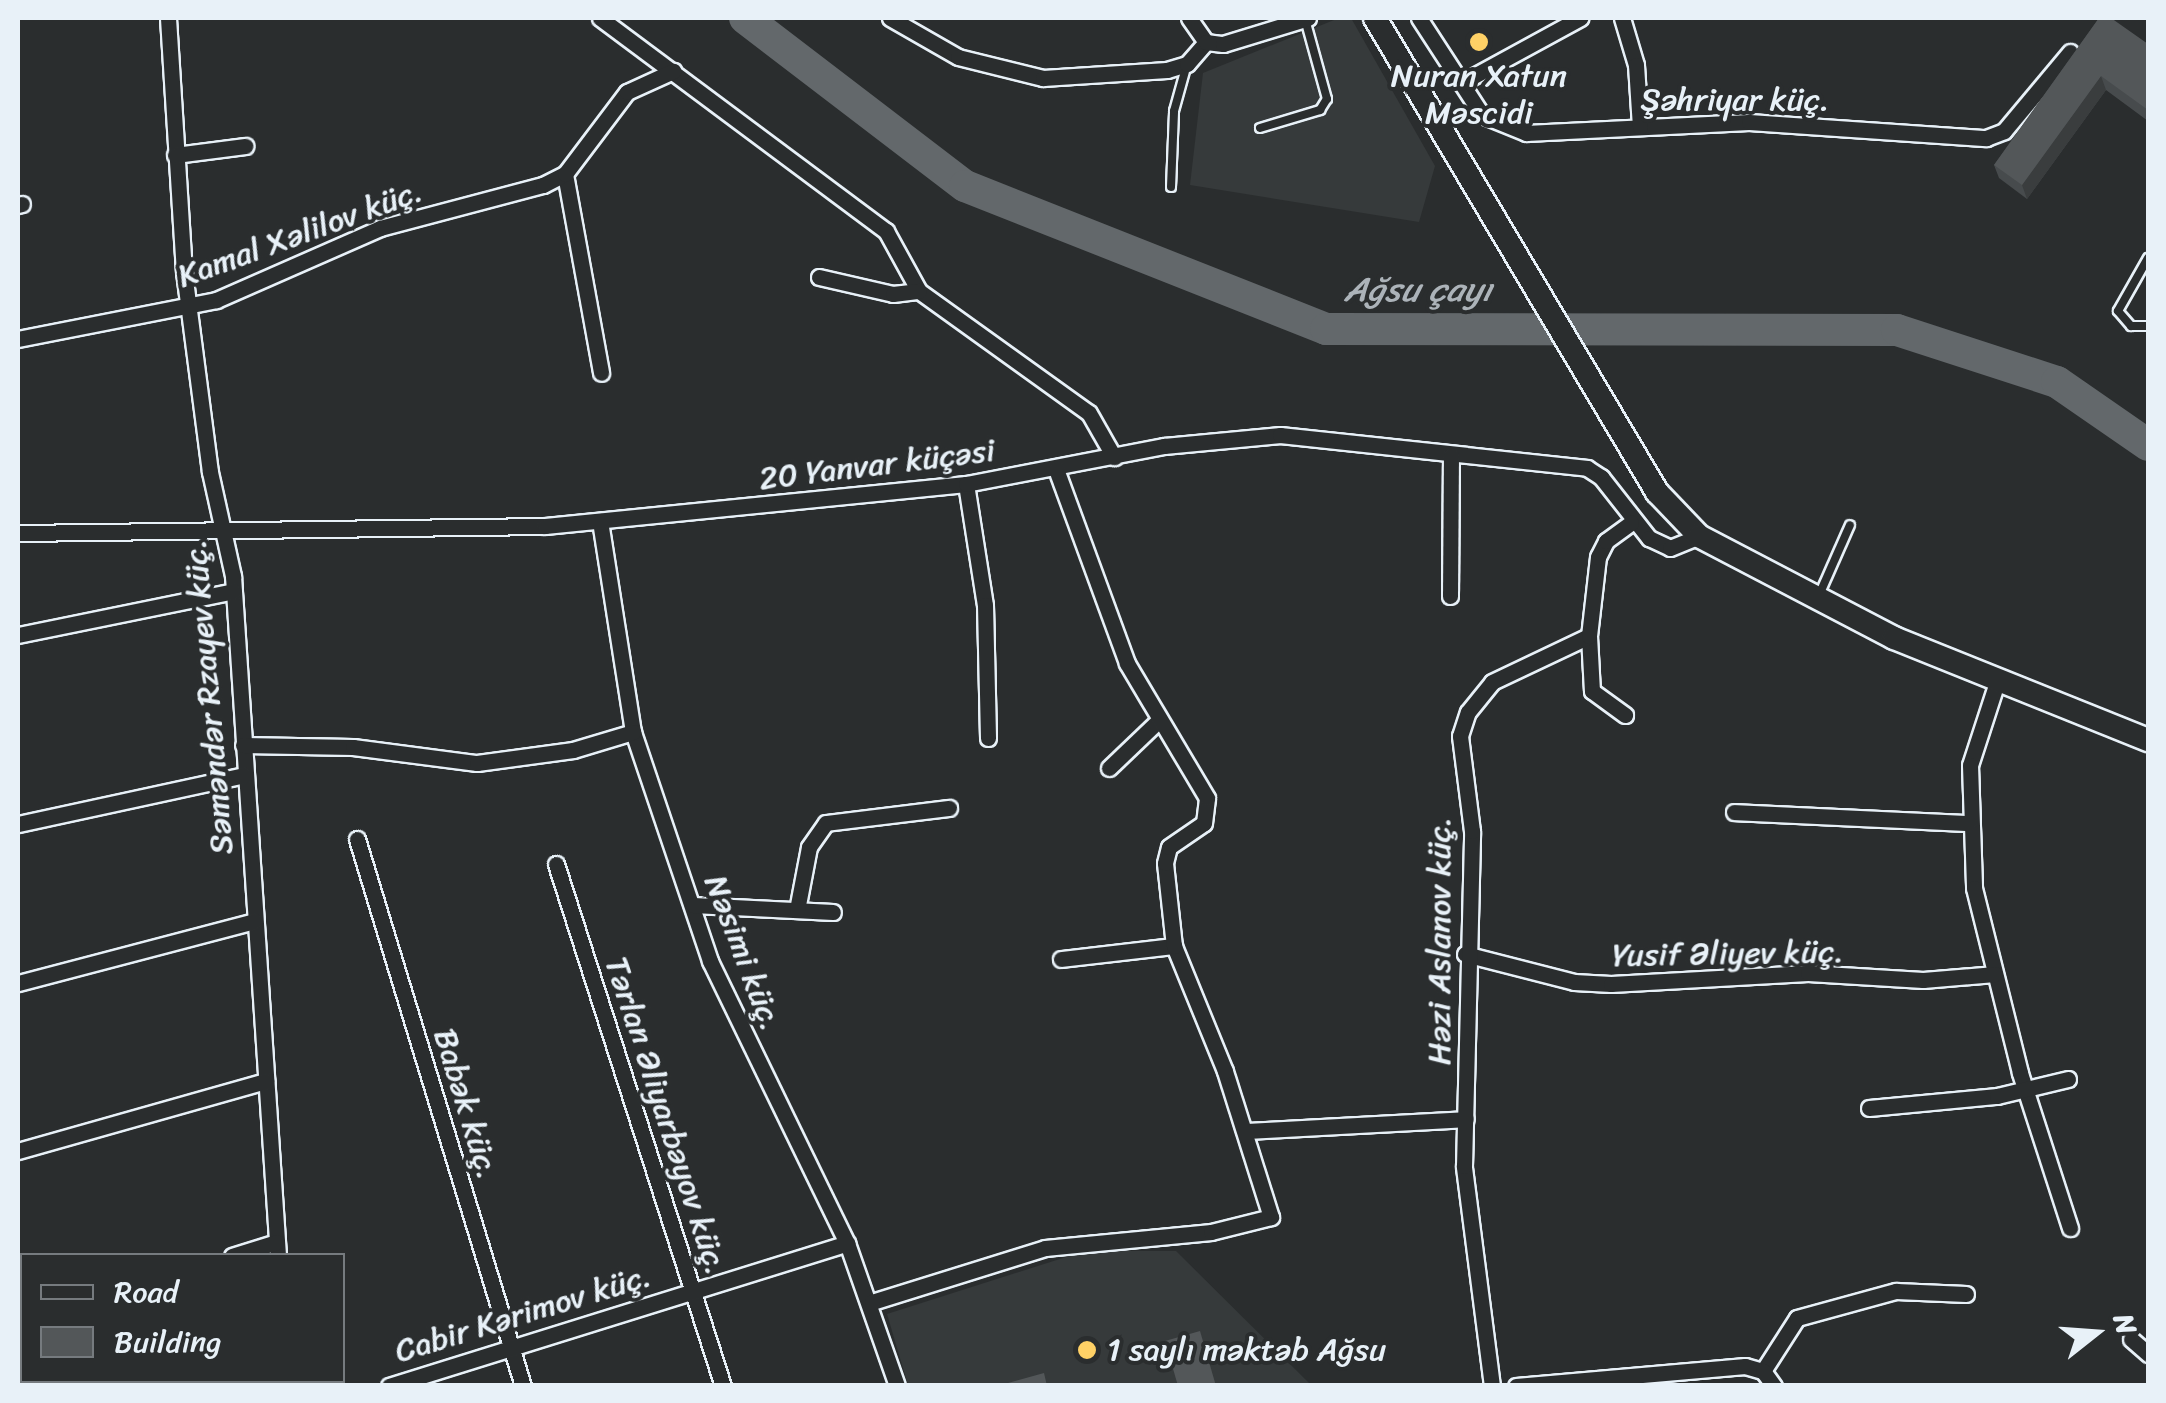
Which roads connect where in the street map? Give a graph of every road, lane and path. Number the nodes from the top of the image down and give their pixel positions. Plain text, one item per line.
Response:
1 (168, 18) edge
2 (600, 18) edge
3 (890, 18) edge
4 (1189, 18) edge
5 (1306, 18) edge
6 (1375, 18) edge
7 (1419, 18) edge
8 (1580, 18) edge
9 (1622, 18) edge
10 (1206, 42) junction
11 (2070, 52) edge
12 (1188, 64) junction
13 (673, 71) junction
14 (1461, 83) junction
15 (1260, 128) dead end
16 (1640, 128) junction
17 (244, 146) dead end
18 (175, 154) junction
19 (566, 174) junction
20 (1171, 187) dead end
21 (2148, 258) edge
22 (819, 277) dead end
23 (918, 291) junction
24 (188, 306) junction
25 (2148, 326) edge
26 (18, 339) edge
27 (600, 373) dead end
28 (1451, 455) junction
29 (1114, 457) junction
30 (1056, 469) junction
31 (966, 484) junction
32 (600, 521) junction
33 (1631, 523) junction
34 (1850, 524) dead end
35 (222, 526) junction
36 (18, 533) edge
37 (1700, 536) junction
38 (234, 591) junction
39 (1450, 596) dead end
40 (1816, 601) junction
41 (18, 635) edge
42 (1588, 636) junction
43 (1998, 679) junction
44 (1625, 715) dead end
45 (1158, 720) junction
46 (633, 732) junction
47 (988, 738) dead end
48 (2148, 740) edge
49 (244, 745) junction
50 (1109, 768) dead end
51 (246, 774) junction
52 (949, 808) dead end
53 (1734, 812) dead end
54 (1970, 822) junction
55 (18, 824) edge
56 (357, 839) dead end
57 (556, 864) dead end
58 (693, 904) junction
59 (797, 910) junction
60 (833, 912) dead end
61 (255, 921) junction
62 (1174, 946) junction
63 (1465, 954) junction
64 (1061, 959) dead end
65 (1995, 974) junction
66 (18, 983) edge
67 (2068, 1079) dead end
68 (266, 1081) junction
69 (2026, 1090) junction
70 (1868, 1108) dead end
71 (1466, 1119) junction
72 (1245, 1131) junction
73 (18, 1151) edge
74 (2070, 1228) dead end
75 (847, 1243) junction
76 (277, 1249) edge
77 (251, 1253) edge
78 (693, 1290) junction
79 (1966, 1294) dead end
80 (872, 1302) junction
81 (2130, 1339) dead end
82 (510, 1344) junction
83 (2148, 1354) edge
84 (1763, 1371) junction
85 (389, 1386) edge
86 (523, 1386) edge
87 (724, 1386) edge
88 (896, 1386) edge
89 (1492, 1386) edge
90 (1516, 1386) edge
91 (1774, 1386) edge

1 - 18 street, Səməndər Rzayev küç.
2 - 13 street
3 - 12 street
4 - 10 street
5 - 10 street
5 - 15 lane
6 - 37 main road
7 - 14 street, Şəhriyar küç.
8 - 14 street
9 - 16 street
10 - 12 street
11 - 16 street, Şəhriyar küç.
12 - 20 lane
13 - 19 street
13 - 23 street
14 - 16 street, Şəhriyar küç.
17 - 18 street
18 - 24 street, Səməndər Rzayev küç.
19 - 24 street, Kamal Xəlilov küç.
19 - 27 street
21 - 25 lane
22 - 23 street
23 - 29 street
24 - 26 street, Kamal Xəlilov küç.
24 - 35 street, Səməndər Rzayev küç.
28 - 29 street, 20 Yanvar küçəsi
28 - 33 street, 20 Yanvar küçəsi
28 - 39 street
29 - 30 street, 20 Yanvar küçəsi
30 - 31 street, 20 Yanvar küçəsi
30 - 45 street
31 - 32 street, 20 Yanvar küçəsi
31 - 47 street
32 - 35 street, 20 Yanvar küçəsi
32 - 46 street, Nəsimi küç.
33 - 37 street, 20 Yanvar küçəsi
33 - 42 street
34 - 40 lane
35 - 36 street, 20 Yanvar küçəsi
35 - 38 street, Səməndər Rzayev küç.
37 - 40 main road
38 - 41 street
38 - 49 street, Səməndər Rzayev küç.
40 - 43 main road
42 - 44 street
42 - 63 street, Həzi Aslanov küç.
43 - 48 main road
43 - 54 street
45 - 50 street
45 - 62 street
46 - 49 street
46 - 58 street, Nəsimi küç.
49 - 51 street, Səməndər Rzayev küç.
51 - 55 street
51 - 61 street, Səməndər Rzayev küç.
52 - 59 street
53 - 54 street
54 - 65 street
56 - 82 street, Babək küç.
57 - 78 street, Tərlan Əliyarbəyov küç.
58 - 59 street
58 - 75 street, Nəsimi küç.
59 - 60 street
61 - 66 street
61 - 68 street, Səməndər Rzayev küç.
62 - 64 street
62 - 72 street
63 - 65 street, Yusif Əliyev küç.
63 - 71 street, Həzi Aslanov küç.
65 - 69 street
67 - 69 street
68 - 73 street
68 - 76 street, Səməndər Rzayev küç.
69 - 70 street
69 - 74 street
71 - 72 street
71 - 89 street, Həzi Aslanov küç.
72 - 80 street
75 - 78 street, Cabir Kərimov küç.
75 - 80 street, Nəsimi küç.
76 - 77 street
78 - 82 street, Cabir Kərimov küç.
78 - 87 street, Tərlan Əliyarbəyov küç.
79 - 84 street
80 - 88 street, Nəsimi küç.
81 - 83 street
82 - 85 street, Cabir Kərimov küç.
82 - 86 street, Babək küç.
84 - 90 street
84 - 91 street

